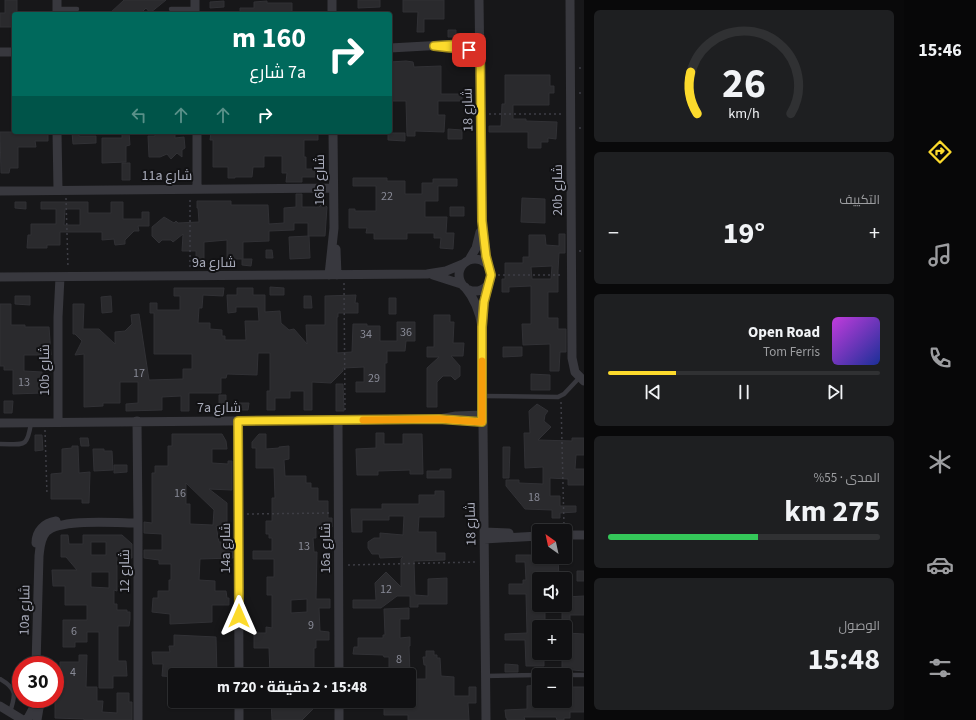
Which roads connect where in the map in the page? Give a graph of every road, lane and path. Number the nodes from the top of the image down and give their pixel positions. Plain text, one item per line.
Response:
1 (332, 0) edge
2 (480, 0) edge
3 (570, 0) edge
4 (57, 8) edge
5 (172, 8) dead end
6 (195, 8) edge
7 (78, 9) dead end
8 (332, 12) edge
9 (480, 47) junction
10 (392, 48) edge
11 (0, 52) edge
12 (12, 52) edge
13 (481, 114) junction
14 (571, 114) junction
15 (58, 134) edge
16 (197, 134) edge
17 (333, 134) edge
18 (333, 188) junction
19 (194, 189) junction
20 (62, 190) junction
21 (0, 191) edge
22 (482, 221) junction
23 (466, 262) junction
24 (487, 264) junction
25 (427, 274) junction
26 (337, 275) junction
27 (571, 275) junction
28 (190, 276) junction
29 (60, 277) junction
30 (0, 278) edge
31 (490, 278) junction
32 (463, 286) junction
33 (482, 327) junction
34 (582, 379) edge
35 (482, 396) junction
36 (561, 396) junction
37 (482, 419) junction
38 (342, 420) junction
39 (238, 421) junction
40 (31, 422) junction
41 (44, 422) junction
42 (58, 422) junction
43 (136, 422) junction
44 (0, 423) edge
45 (0, 444) edge
46 (47, 495) dead end
47 (339, 513) junction
48 (239, 514) junction
49 (138, 523) junction
50 (564, 524) edge
51 (484, 535) junction
52 (584, 535) edge
53 (532, 536) edge
54 (572, 536) edge
55 (484, 562) junction
56 (339, 566) junction
57 (36, 656) edge
58 (239, 668) edge
59 (339, 668) edge
60 (532, 675) edge
61 (572, 675) edge
62 (584, 675) edge
63 (485, 676) junction
64 (0, 679) edge
65 (0, 706) edge
66 (33, 708) edge
67 (39, 708) edge
68 (239, 708) edge
69 (339, 708) edge
70 (10, 712) junction
71 (23, 720) edge
72 (27, 720) edge
73 (36, 720) edge
74 (138, 720) edge
75 (239, 720) edge
76 (339, 720) edge
77 (486, 720) edge

1 - 8 street
2 - 9 street, شارع 18
3 - 14 street, 20b شارع
4 - 7 lane
5 - 6 lane
9 - 10 street
9 - 13 street, شارع 18
11 - 12 street
13 - 14 path
13 - 22 street, شارع 18
14 - 27 street, 20b شارع
15 - 20 street
16 - 19 street
17 - 18 street, 16b شارع
18 - 19 street, 11a شارع
18 - 26 street, 16b شارع
19 - 20 street, 11a شارع
19 - 28 path
20 - 21 street, 11a شارع
20 - 29 path
22 - 23 street, شارع 18
22 - 24 street, شارع 18
23 - 24 street
23 - 25 street, 9a شارع
23 - 32 street
24 - 31 street
25 - 26 street, 9a شارع
25 - 32 street, 9a شارع
26 - 28 street, 9a شارع
26 - 38 path
27 - 31 path
27 - 34 street, 20b شارع
28 - 29 street, 9a شارع
29 - 30 street, 9a شارع
29 - 42 street, 10b شارع
31 - 32 street
31 - 33 street, شارع 18
32 - 33 street, شارع 18
33 - 35 street, شارع 18
34 - 36 lane
35 - 36 lane
35 - 37 street, شارع 18
36 - 50 path
37 - 38 street, 7a شارع
37 - 51 street, شارع 18
38 - 39 street, 7a شارع
38 - 47 street, 16a شارع
39 - 43 street, 7a شارع
39 - 48 street, 14a شارع
40 - 41 street, 7a شارع
40 - 44 street, 7a شارع
40 - 45 lane
41 - 42 street, 7a شارع
41 - 46 path
42 - 43 street, 7a شارع
43 - 49 street, شارع 12
47 - 48 path
47 - 56 street, 16a شارع
48 - 58 street, 14a شارع
49 - 57 street, 10a شارع
49 - 74 street, شارع 12
51 - 53 street
51 - 55 street, شارع 18
52 - 54 street
55 - 56 path
55 - 63 street, شارع 18
56 - 59 street, 16a شارع
60 - 63 lane
61 - 62 lane
63 - 77 street, شارع 18
64 - 70 lane
65 - 70 street
66 - 72 street
67 - 73 street
68 - 75 street
69 - 76 street
70 - 71 street

